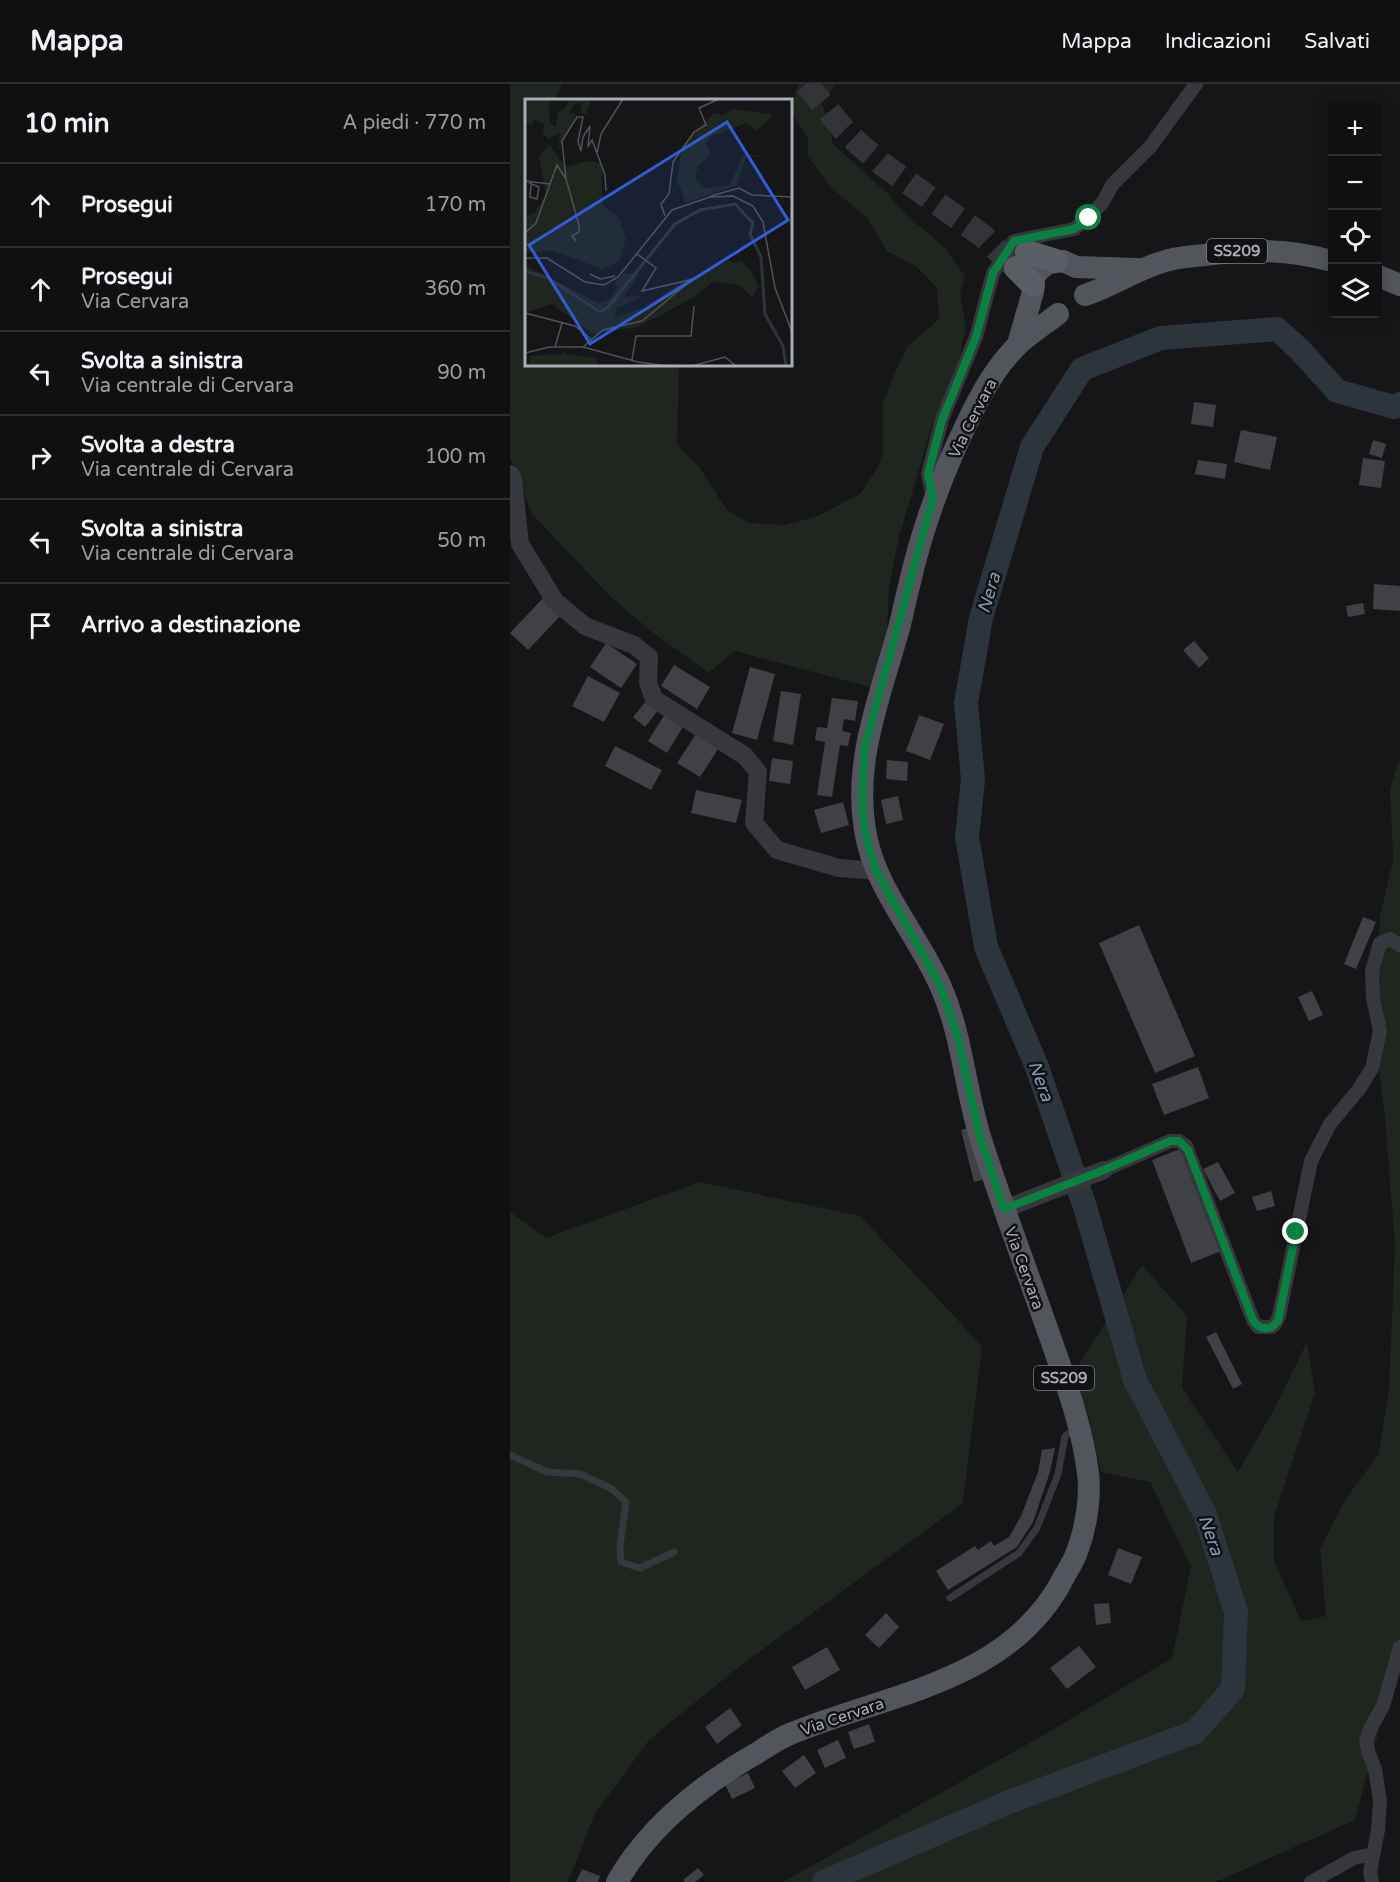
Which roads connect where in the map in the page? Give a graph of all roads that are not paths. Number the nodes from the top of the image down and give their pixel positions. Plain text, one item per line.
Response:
1 (1196, 84) edge
2 (1328, 260) edge
3 (1066, 264) junction
4 (1143, 269) junction
5 (1027, 274) junction
6 (1382, 278) edge
7 (1400, 285) edge
8 (1085, 295) junction
9 (1058, 314) junction
10 (1018, 344) junction
11 (510, 474) edge
12 (933, 498) junction
13 (876, 871) junction
14 (1400, 945) edge
15 (1104, 1170) joint
16 (1004, 1209) junction
17 (1079, 1427) junction
18 (510, 1455) edge
19 (674, 1552) dead end
20 (950, 1598) dead end
21 (1400, 1647) edge
22 (1373, 1854) junction
23 (617, 1882) edge
24 (1311, 1882) edge
25 (1372, 1882) edge

1 - 12 street
2 - 4 main road, SS209
3 - 4 main road, SS209
3 - 5 highway
3 - 8 main road
4 - 8 main road, SS209
5 - 9 main road
5 - 10 main road, Via Cervara / SS209
6 - 7 main road
8 - 9 main road, SS209
9 - 10 main road, Via Cervara / SS209
10 - 12 main road, Via Cervara / SS209
11 - 13 street
12 - 13 main road, Via Cervara / SS209
13 - 16 main road, Via Cervara / SS209
14 - 15 street
15 - 16 street
16 - 17 main road, Via Cervara / SS209
17 - 20 lane
17 - 23 main road, Via Cervara / SS209
18 - 19 lane
21 - 22 street
22 - 24 street
22 - 25 street

